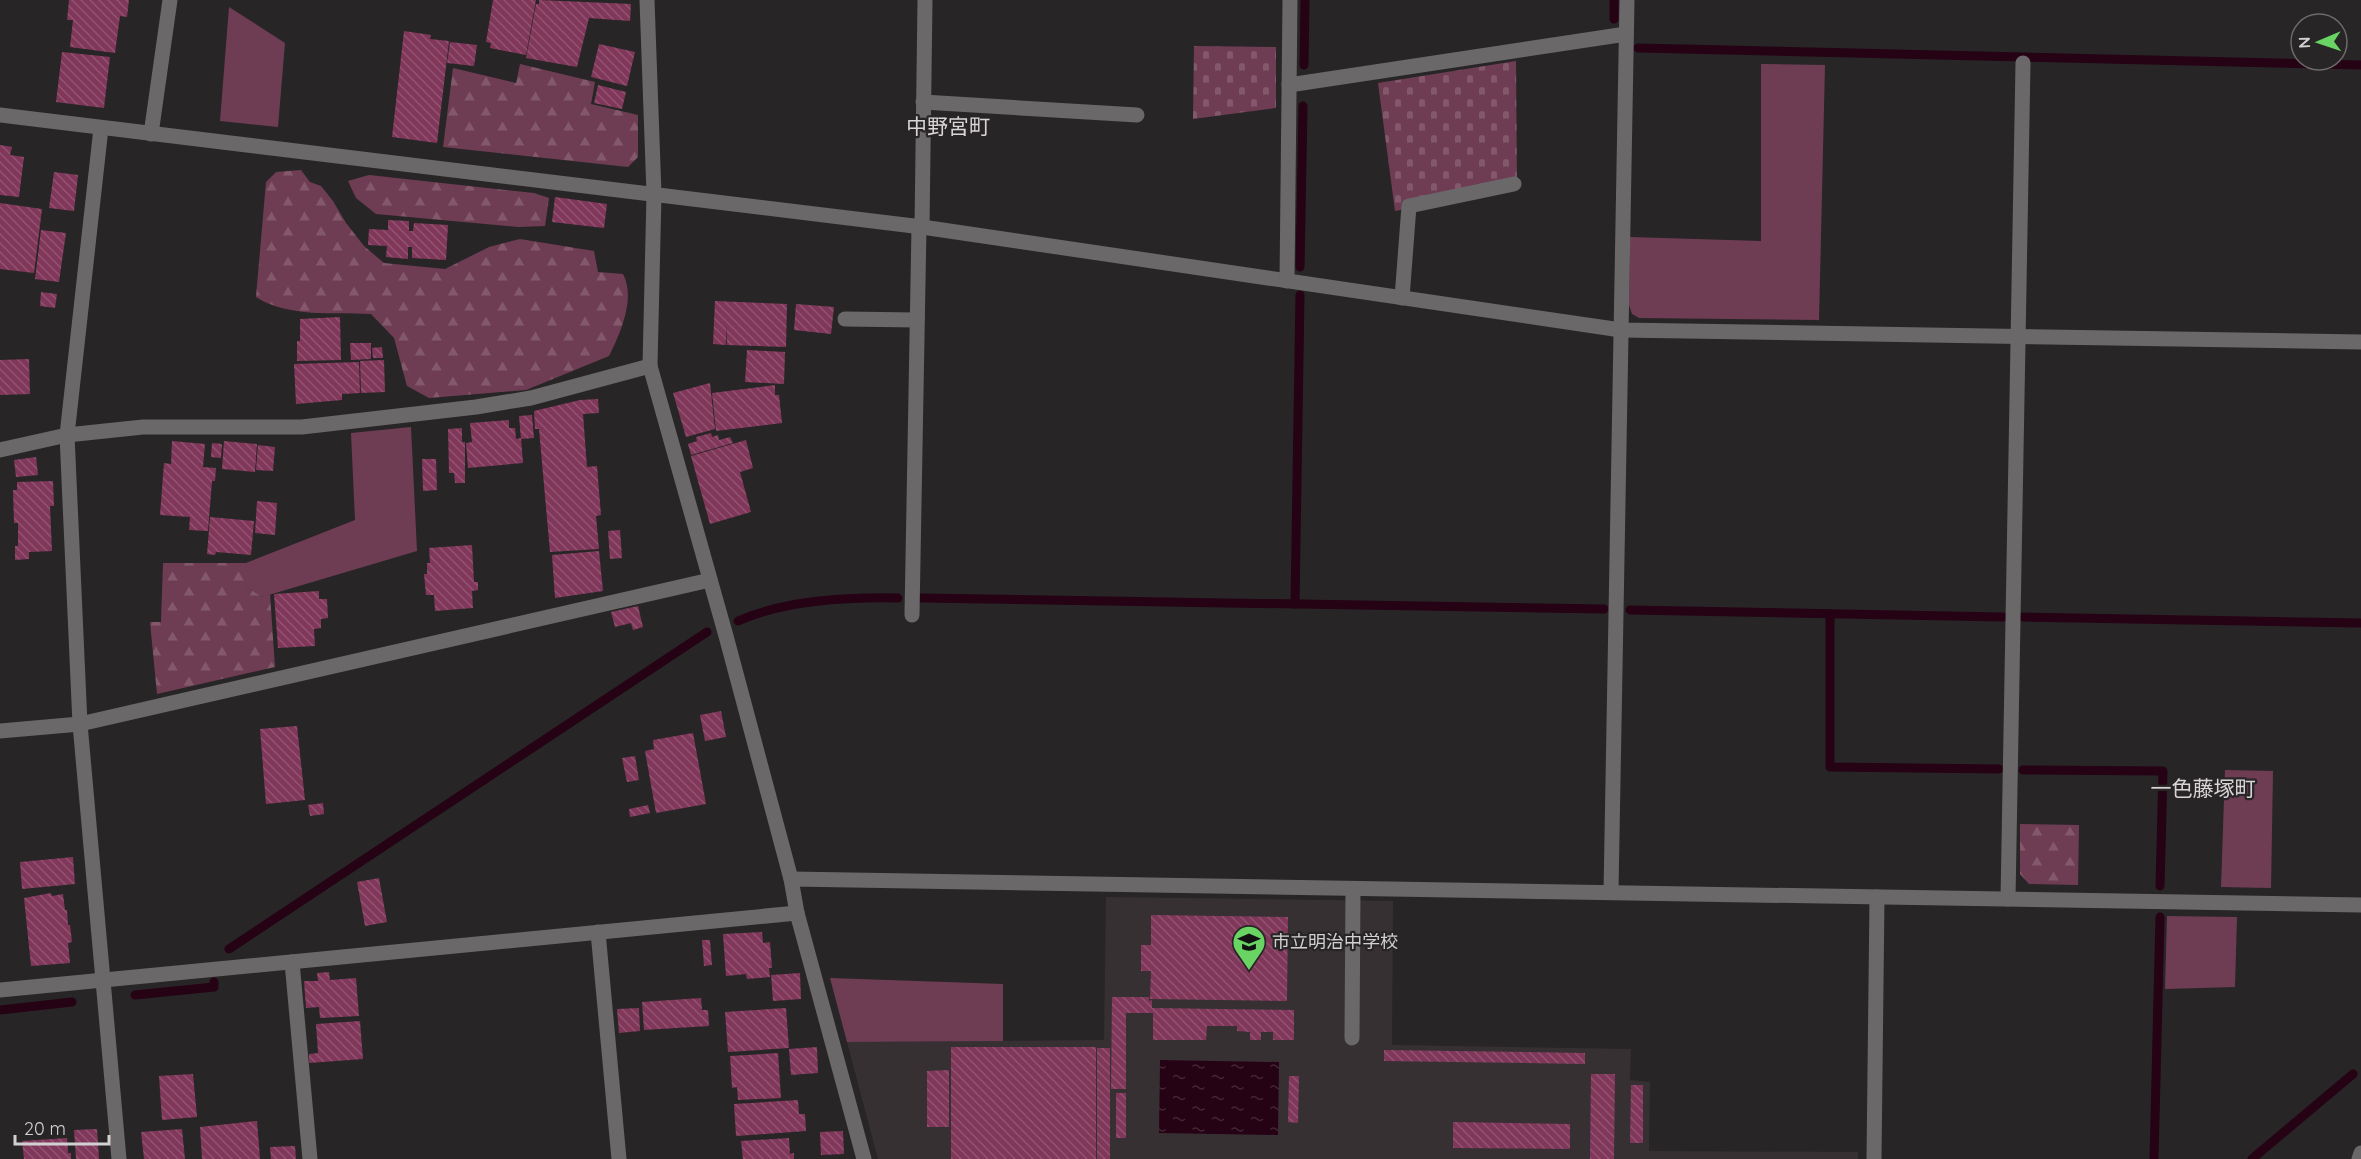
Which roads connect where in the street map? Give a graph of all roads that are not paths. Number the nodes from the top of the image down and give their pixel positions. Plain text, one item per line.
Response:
1 (170, 0) edge
2 (647, 0) edge
3 (925, 0) edge
4 (1290, 0) edge
5 (1627, 0) edge
6 (1626, 34) junction
7 (2023, 63) dead end
8 (1289, 85) junction
9 (923, 102) junction
10 (0, 115) edge
11 (1137, 115) dead end
12 (101, 128) junction
13 (151, 134) junction
14 (1514, 184) dead end
15 (654, 194) junction
16 (920, 227) junction
17 (1287, 281) junction
18 (1402, 298) junction
19 (844, 319) dead end
20 (917, 320) junction
21 (1621, 330) junction
22 (2017, 337) junction
23 (2361, 342) edge
24 (650, 366) junction
25 (67, 435) junction
26 (0, 450) edge
27 (710, 580) junction
28 (912, 615) dead end
29 (80, 724) junction
30 (0, 731) edge
31 (791, 879) junction
32 (1353, 889) junction
33 (1611, 892) junction
34 (1876, 897) junction
35 (2008, 899) junction
36 (2361, 904) edge
37 (797, 913) junction
38 (598, 932) junction
39 (292, 962) junction
40 (103, 980) junction
41 (0, 990) edge
42 (1352, 1038) dead end
43 (2361, 1153) edge
44 (119, 1159) edge
45 (310, 1159) edge
46 (619, 1159) edge
47 (864, 1159) edge
48 (1874, 1159) edge
49 (2359, 1159) edge

1 - 13 street
2 - 15 street
3 - 9 street
4 - 8 street
5 - 6 street
6 - 8 street
6 - 21 street
7 - 22 street
8 - 17 street
9 - 11 street
9 - 16 street
10 - 12 street
12 - 13 street
12 - 25 street
13 - 15 street
14 - 18 street
15 - 16 street
15 - 24 street
16 - 17 street
16 - 20 street
17 - 18 street
18 - 21 street
19 - 20 street
20 - 28 street
21 - 22 street
21 - 33 street
22 - 23 street
22 - 35 street
24 - 25 street
24 - 27 street
25 - 26 street
25 - 29 street
27 - 29 street
27 - 31 street
29 - 30 street
29 - 40 street
31 - 32 street
31 - 37 street
32 - 33 street
32 - 42 street
33 - 34 street
34 - 35 street
34 - 48 street
35 - 36 street
37 - 38 street
37 - 47 street
38 - 39 street
38 - 46 street
39 - 40 street
39 - 45 street
40 - 41 street
40 - 44 street
43 - 49 street

